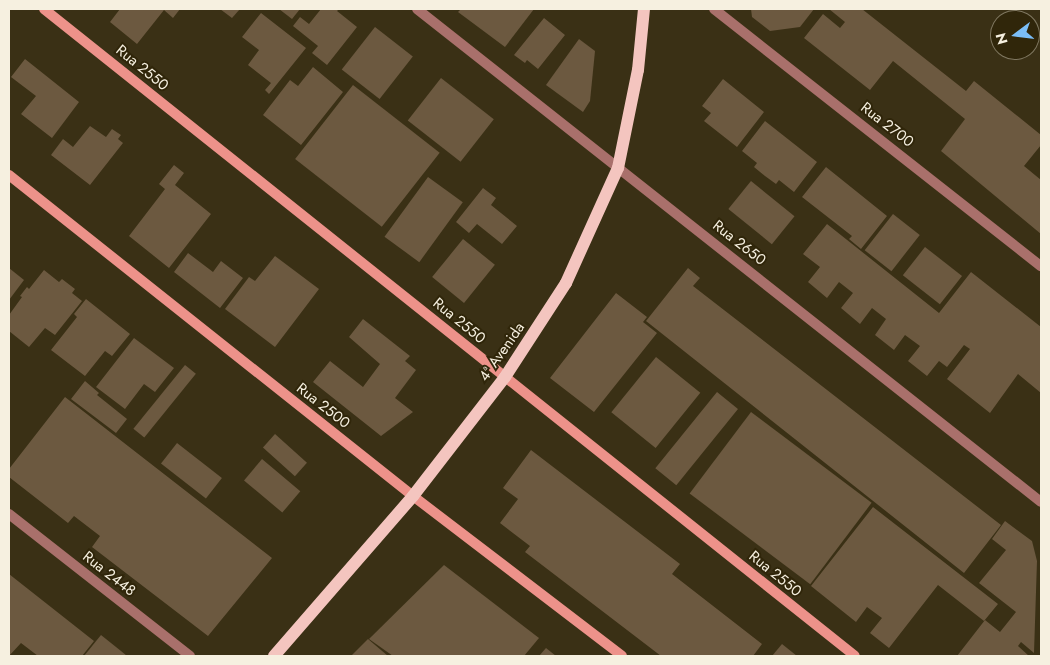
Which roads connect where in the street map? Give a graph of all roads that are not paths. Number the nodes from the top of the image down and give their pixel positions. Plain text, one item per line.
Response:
1 (44, 9) edge
2 (417, 9) edge
3 (644, 9) edge
4 (714, 9) edge
5 (618, 168) junction
6 (9, 176) edge
7 (1041, 266) edge
8 (505, 377) junction
9 (414, 496) junction
10 (1041, 502) edge
11 (9, 514) edge
12 (190, 656) edge
13 (274, 656) edge
14 (622, 656) edge
15 (855, 656) edge

1 - 8 main road, Rua 2550
2 - 5 street, Rua 2650
3 - 5 main road, 4ª Avenida
4 - 7 street, Rua 2700
5 - 8 main road, 4ª Avenida
5 - 10 street, Rua 2650
6 - 9 main road, Rua 2500
8 - 9 main road, 4ª Avenida
8 - 15 main road, Rua 2550
9 - 13 main road, 4ª Avenida
9 - 14 main road, Rua 2500
11 - 12 street, Rua 2448

